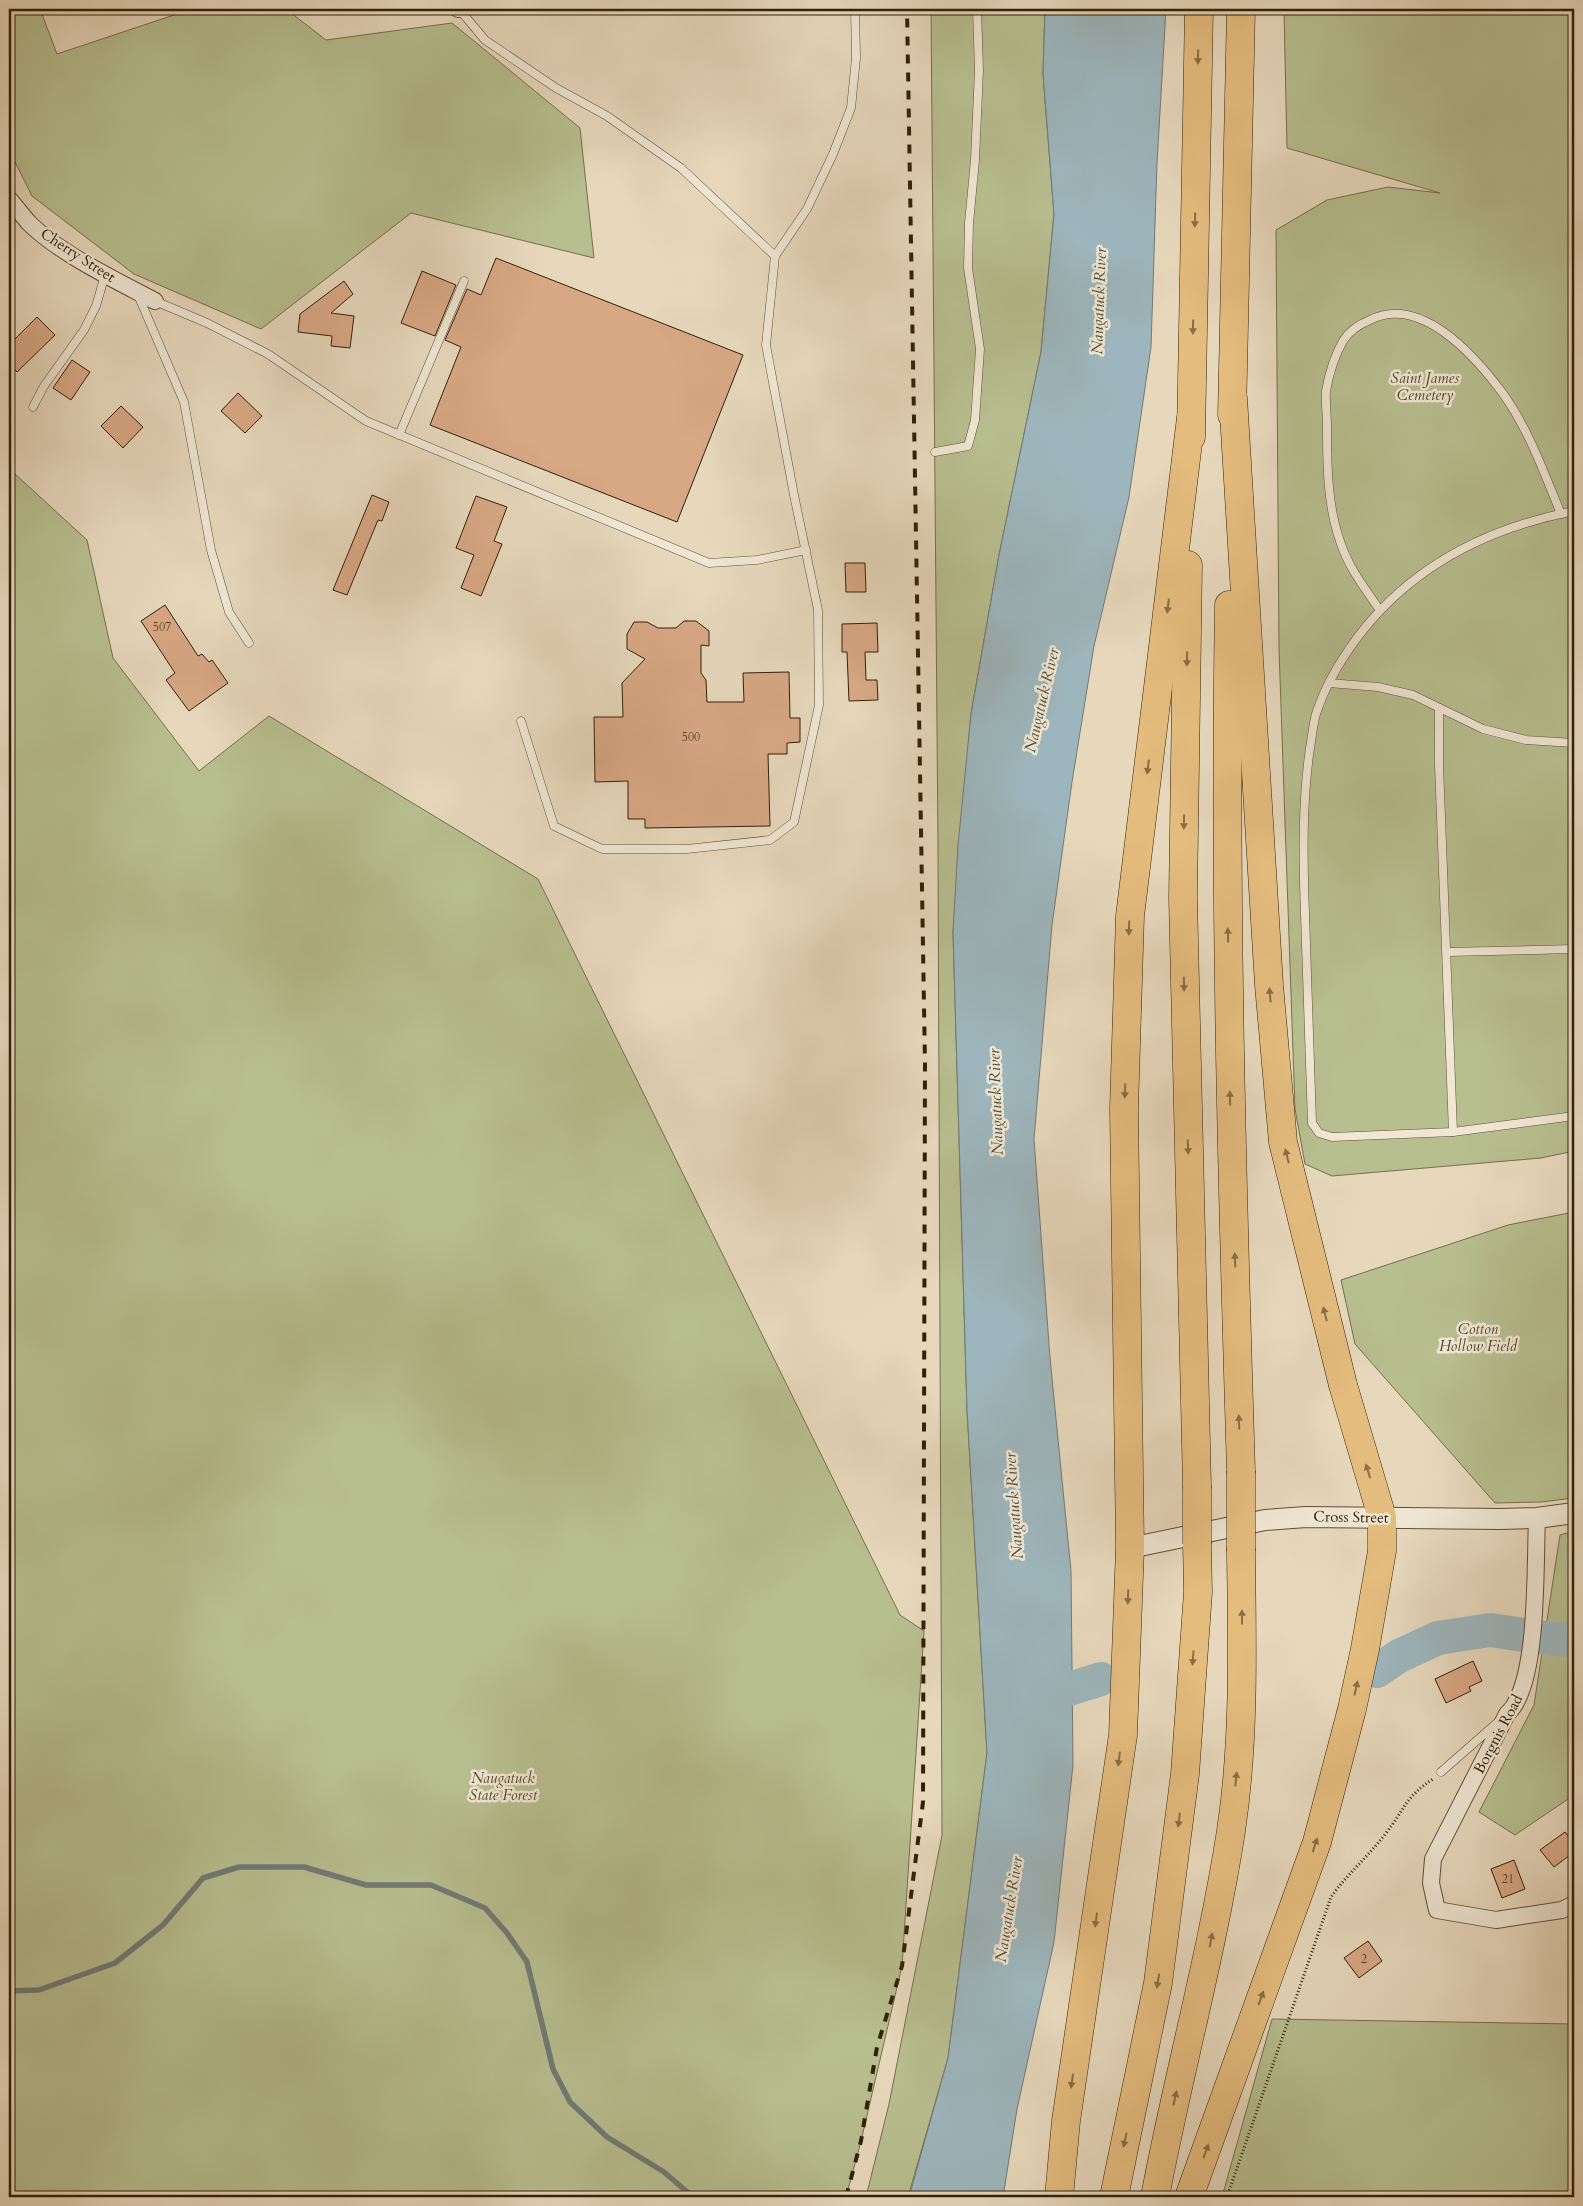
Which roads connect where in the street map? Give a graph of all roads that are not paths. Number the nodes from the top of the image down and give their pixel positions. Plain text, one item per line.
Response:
1 (458, 9) edge
2 (855, 9) edge
3 (978, 9) edge
4 (1199, 9) edge
5 (1240, 9) edge
6 (9, 199) edge
7 (775, 256) junction
8 (106, 274) junction
9 (464, 281) dead end
10 (136, 291) junction
11 (155, 301) joint
12 (1232, 398) junction
13 (33, 407) dead end
14 (1191, 418) junction
15 (399, 435) junction
16 (936, 452) dead end
17 (1574, 511) edge
18 (1562, 514) junction
19 (806, 550) junction
20 (1380, 609) junction
21 (249, 643) dead end
22 (1329, 683) junction
23 (1439, 708) junction
24 (521, 721) dead end
25 (1574, 743) edge
26 (1574, 949) edge
27 (1447, 952) junction
28 (1574, 1116) edge
29 (1453, 1132) junction
30 (1574, 1513) edge
31 (1382, 1517) junction
32 (1537, 1518) junction
33 (1130, 1548) junction
34 (1507, 1714) junction
35 (1441, 1772) road end
36 (1574, 1904) edge
37 (1059, 2197) edge
38 (1114, 2197) edge
39 (1155, 2197) edge
40 (1189, 2197) edge

1 - 7 lane
2 - 7 lane
3 - 16 lane
4 -> 14 highway
5 - 12 highway
6 - 8 street, Cherry Street
7 - 19 lane
8 - 10 street, Cherry Street
8 - 13 lane
9 - 15 lane
10 - 11 street, Cherry Street
10 - 21 lane
11 - 15 lane
31 -> 12 highway
39 -> 12 highway, bridge
14 -> 33 highway
14 -> 38 highway, bridge
15 - 19 lane
17 - 18 lane
18 - 20 lane
18 - 20 lane
19 - 24 lane
20 - 22 lane
22 - 23 lane
22 - 29 lane
23 - 25 lane
23 - 27 lane
26 - 27 lane
27 - 29 lane
28 - 29 lane
30 - 32 street, Cross Street
31 - 32 street, Cross Street
31 - 33 street, Cross Street
40 -> 31 highway
32 - 34 street, Borgnis Road
33 -> 37 highway
34 - 35 lane
34 - 36 street, Borgnis Road

